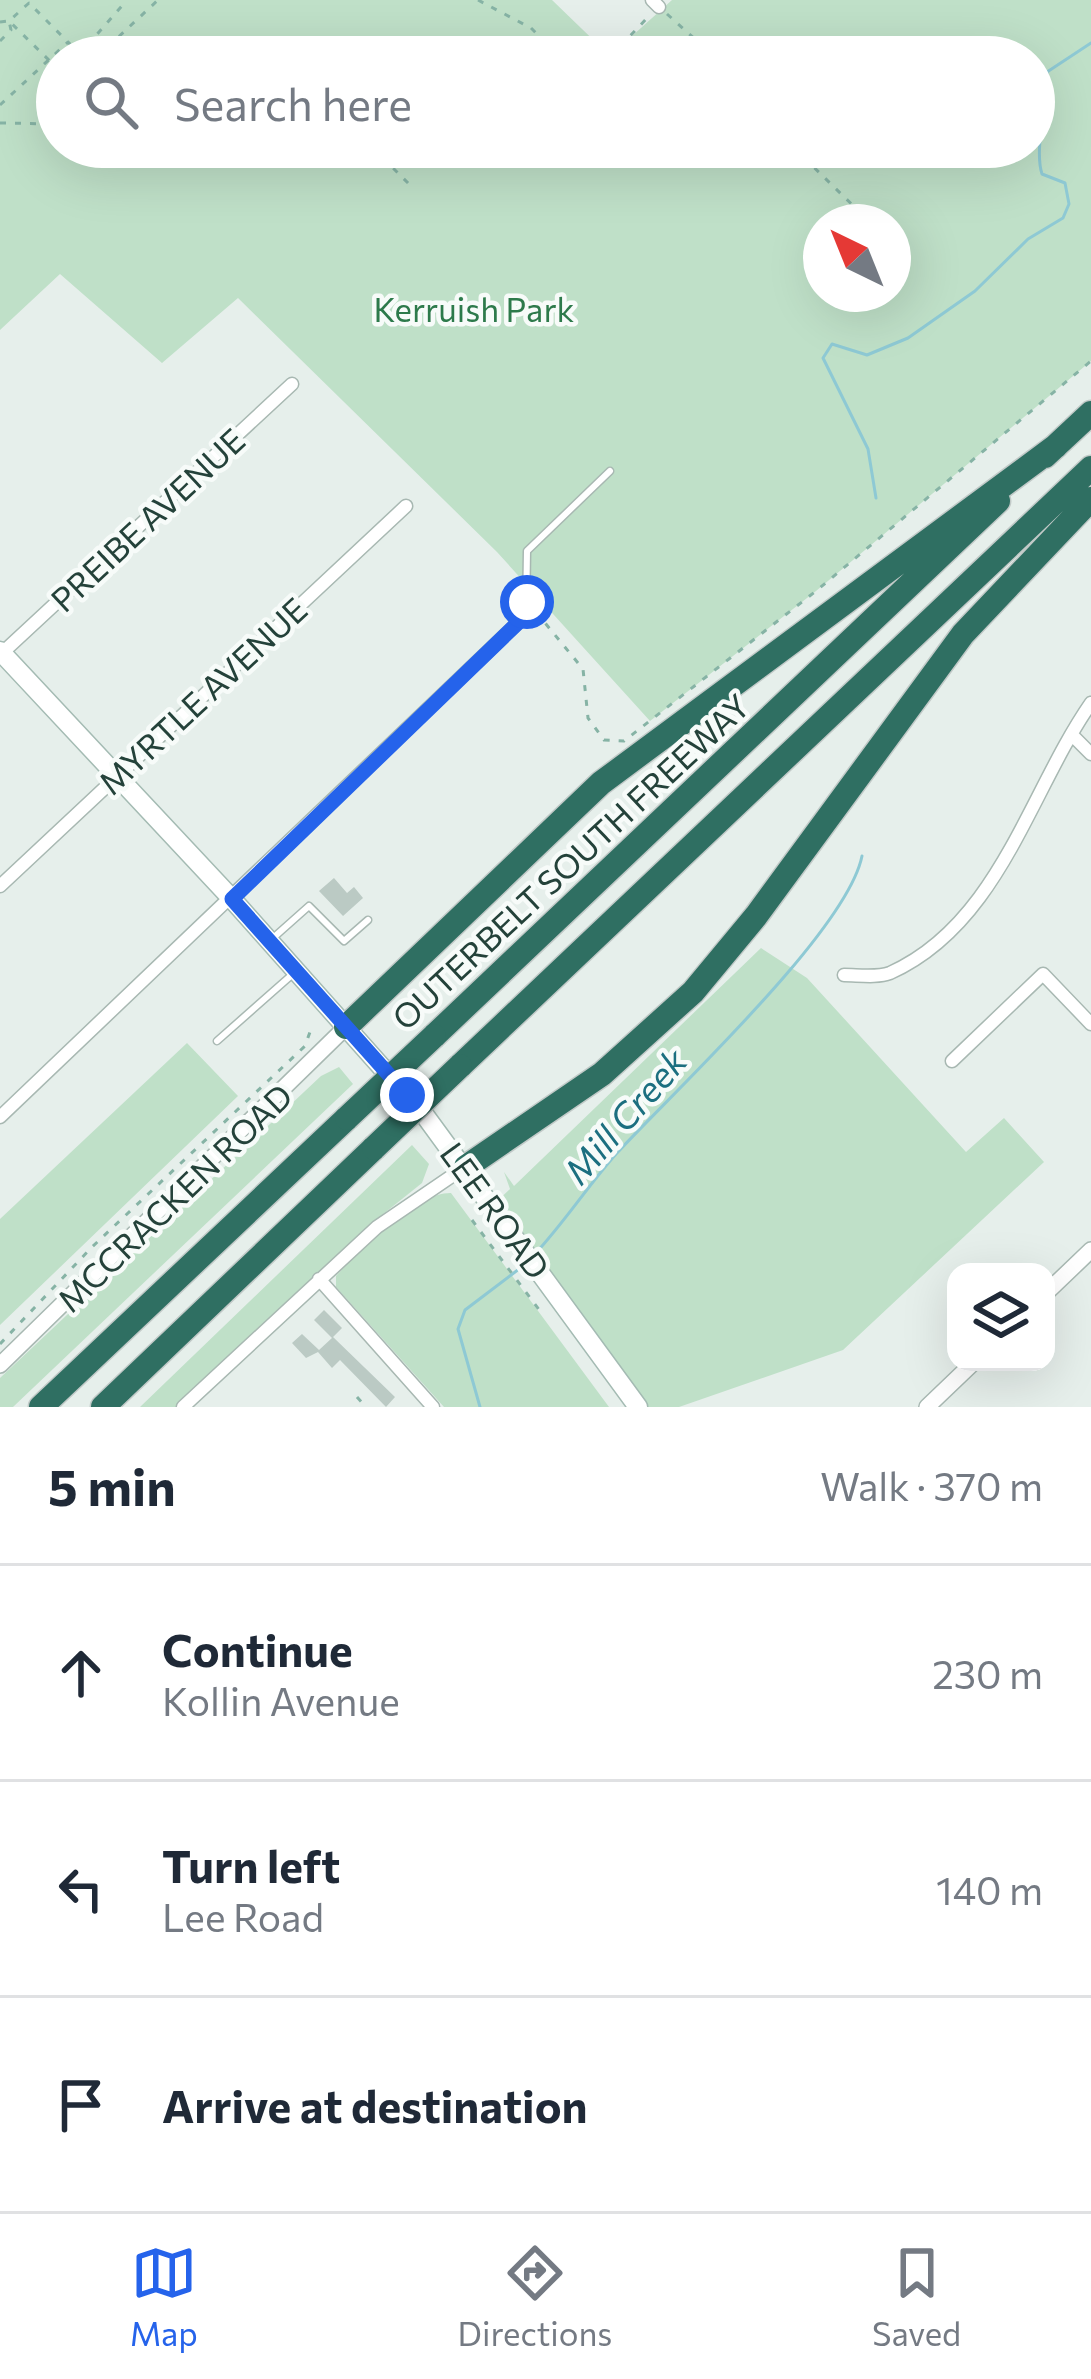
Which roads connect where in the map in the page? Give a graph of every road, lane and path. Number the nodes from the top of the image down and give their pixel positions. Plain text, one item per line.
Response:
1 (128, 0) edge
2 (158, 0) edge
3 (478, 0) edge
4 (653, 8) edge
5 (9, 21) junction
6 (0, 22) edge
7 (62, 36) edge
8 (96, 36) edge
9 (119, 36) edge
10 (539, 36) edge
11 (628, 36) edge
12 (688, 36) edge
13 (0, 40) edge
14 (36, 47) edge
15 (36, 72) edge
16 (0, 105) edge
17 (0, 123) edge
18 (36, 124) edge
19 (393, 168) edge
20 (815, 168) edge
21 (412, 187) dead end
22 (852, 204) edge
23 (1091, 361) edge
24 (292, 384) dead end
25 (1091, 412) edge
26 (1056, 446) junction
27 (1091, 468) edge
28 (610, 471) dead end
29 (1091, 499) edge
30 (406, 506) dead end
31 (527, 608) junction
32 (1, 653) edge
33 (1091, 703) edge
34 (1073, 736) junction
35 (1091, 754) edge
36 (118, 774) junction
37 (0, 886) edge
38 (232, 899) junction
39 (368, 920) dead end
40 (271, 941) junction
41 (297, 970) junction
42 (844, 976) dead end
43 (1091, 1024) edge
44 (346, 1027) junction
45 (311, 1029) dead end
46 (217, 1041) dead end
47 (952, 1061) dead end
48 (0, 1117) edge
49 (466, 1167) junction
50 (472, 1220) dead end
51 (1091, 1250) edge
52 (319, 1279) junction
53 (1055, 1284) edge
54 (540, 1311) dead end
55 (0, 1344) edge
56 (0, 1365) edge
57 (966, 1371) edge
58 (357, 1397) dead end
59 (938, 1403) edge
60 (41, 1407) edge
61 (103, 1407) edge
62 (183, 1407) edge
63 (366, 1407) edge
64 (433, 1407) edge
65 (638, 1407) edge

1 - 8 path
2 - 9 path
3 - 10 path
4 - 11 path
4 - 12 path
5 - 6 path
5 - 7 path
5 - 13 path
5 - 14 path
15 - 16 path
17 - 18 path
19 - 21 path
20 - 22 path
23 - 31 path
24 - 32 street, PREIBE AVENUE
25 - 26 highway, OUTERBELT SOUTH FREEWAY
26 - 44 highway
26 - 60 highway, OUTERBELT SOUTH FREEWAY, bridge
27 - 61 highway, bridge
28 - 31 lane
29 - 49 highway
30 - 36 street, MYRTLE AVENUE
31 - 38 street
32 - 36 main road, LEE ROAD
33 - 34 street
34 - 35 street
34 - 42 street
36 - 37 street, MYRTLE AVENUE
36 - 38 main road, LEE ROAD
38 - 40 main road, LEE ROAD
38 - 48 street
39 - 40 lane
40 - 41 main road, LEE ROAD
41 - 44 main road, LEE ROAD
41 - 46 lane
43 - 47 street
44 - 49 main road, LEE ROAD
44 - 56 street, MCCRACKEN ROAD
45 - 55 path
49 - 52 street
49 - 65 main road, LEE ROAD
50 - 54 path
51 - 53 street
52 - 62 street
52 - 64 street
57 - 59 street
58 - 63 path

